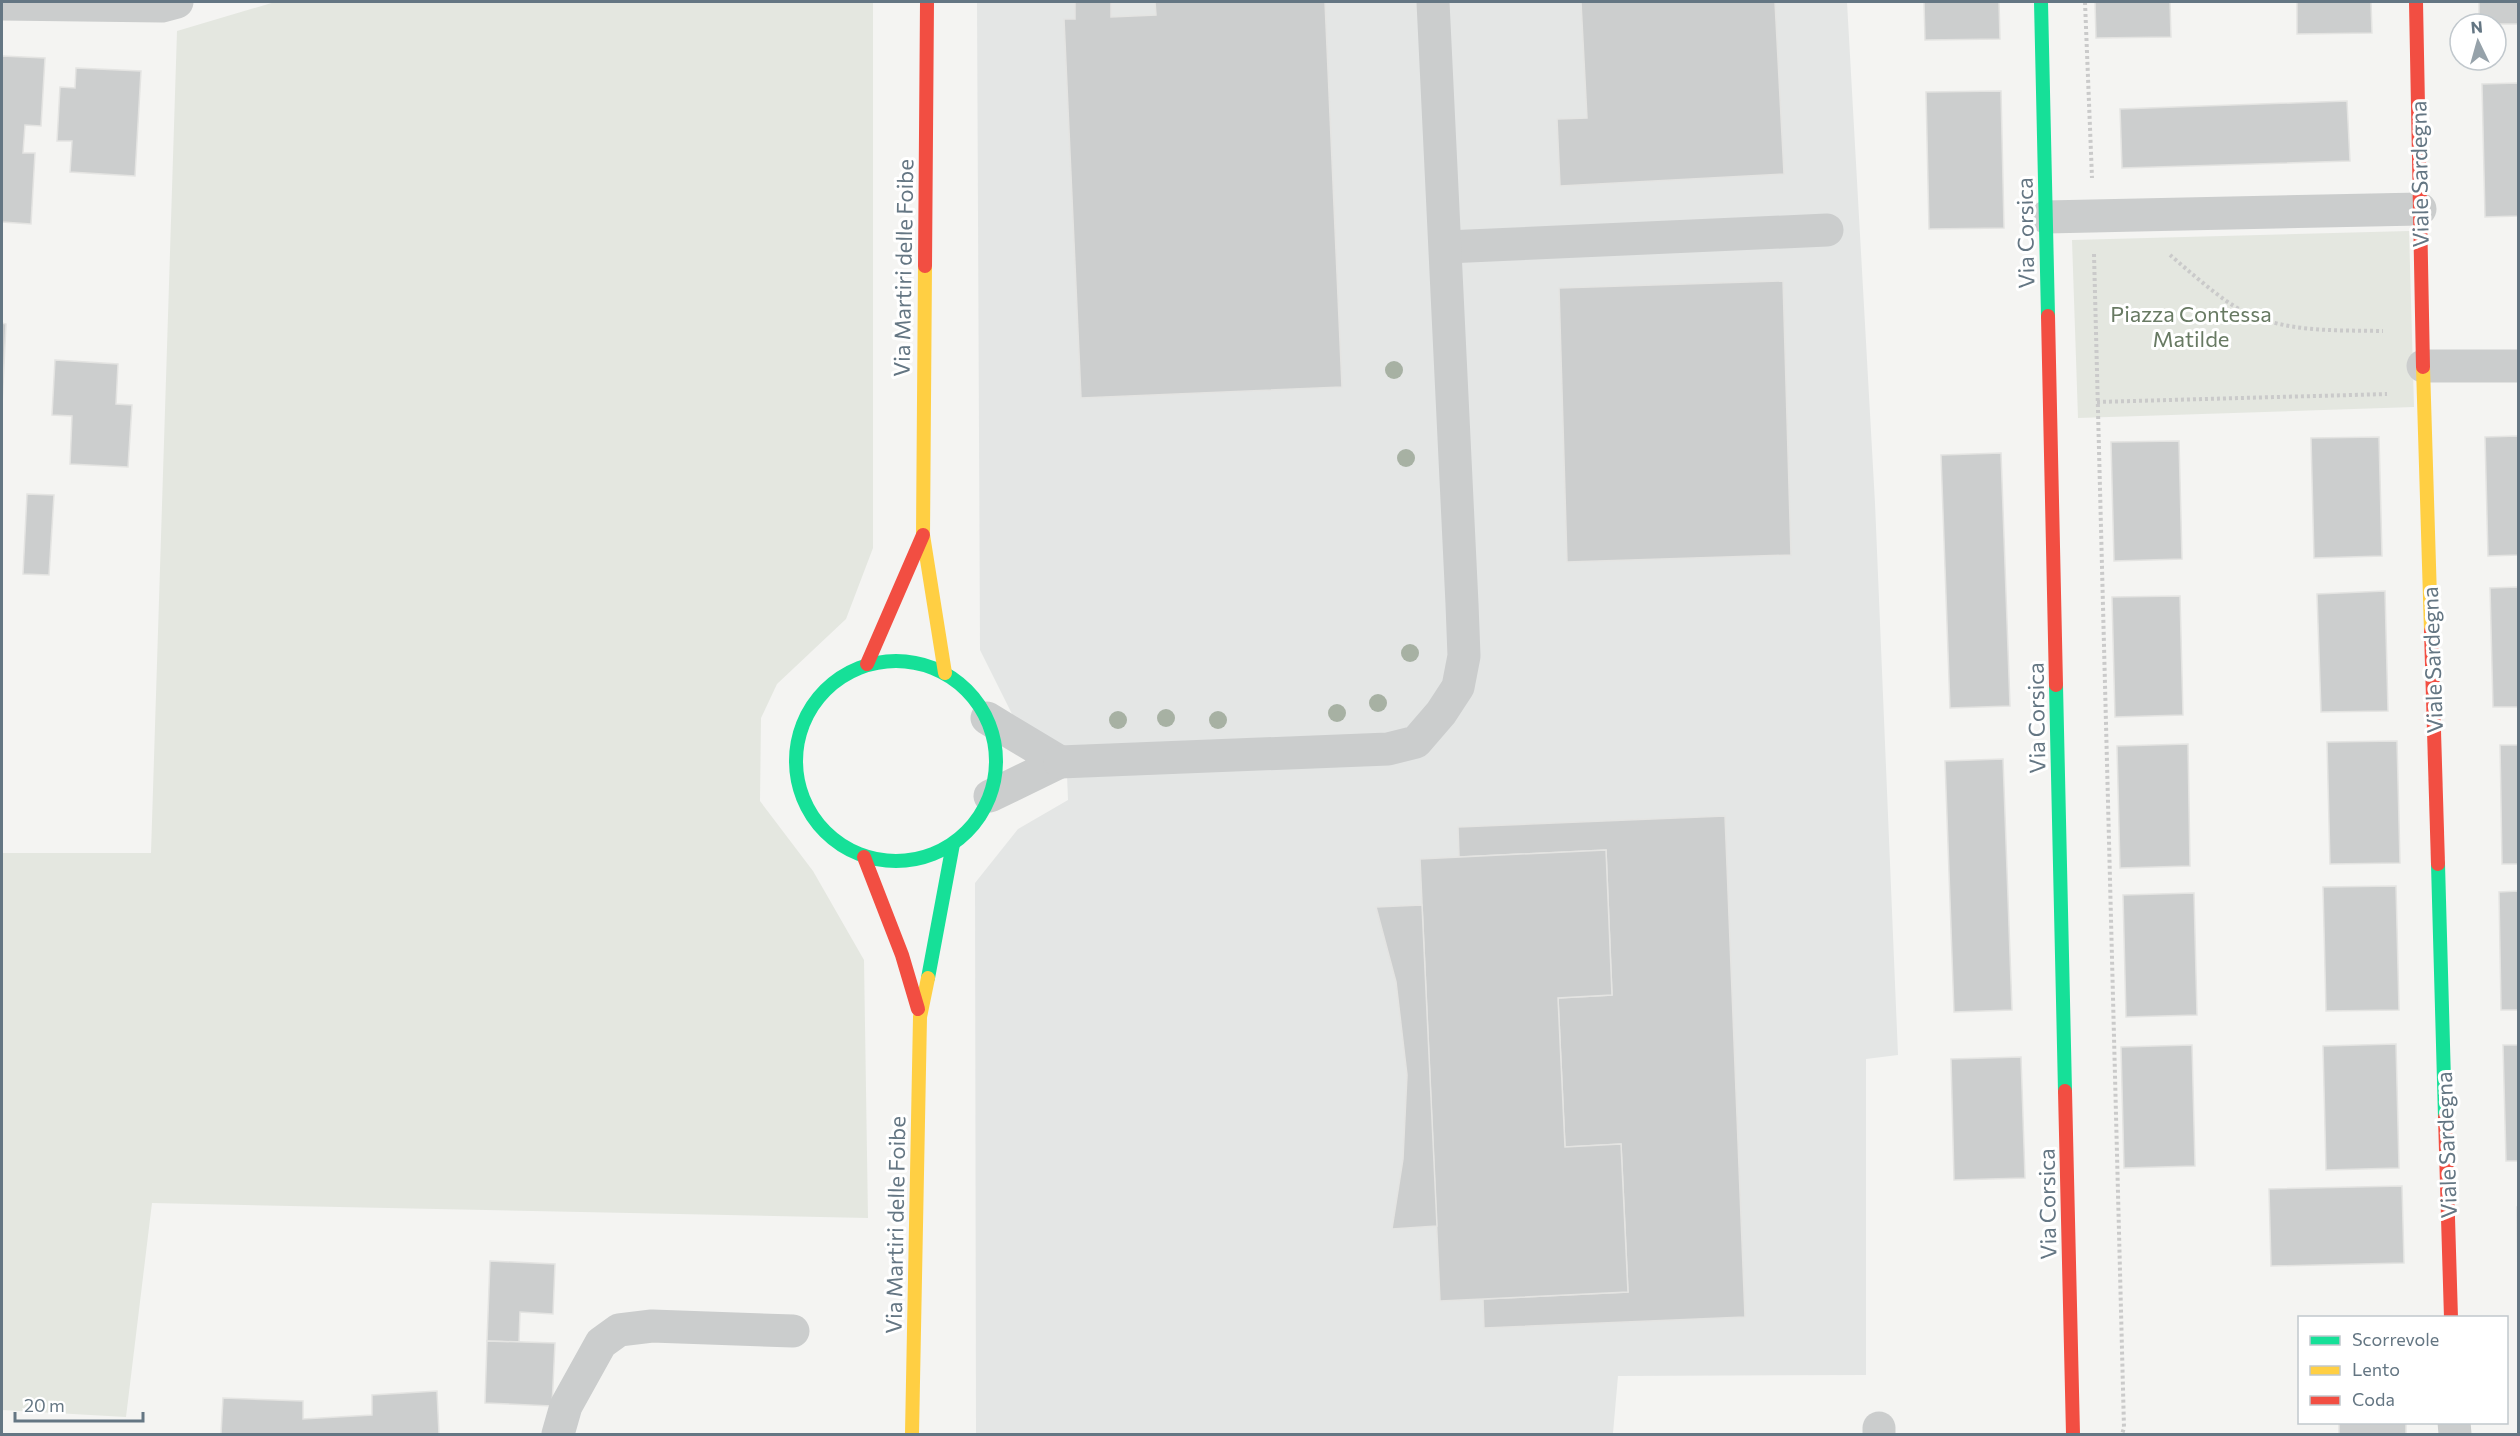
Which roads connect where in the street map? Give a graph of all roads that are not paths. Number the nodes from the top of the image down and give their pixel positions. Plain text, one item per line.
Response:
1 (177, 2) edge
2 (927, 2) edge
3 (1433, 2) edge
4 (2041, 2) edge
5 (2416, 2) edge
6 (2, 4) edge
7 (2420, 209) junction
8 (2046, 217) junction
9 (1827, 230) dead end
10 (1446, 248) junction
11 (2423, 366) junction
12 (2518, 366) edge
13 (923, 535) junction
14 (867, 664) junction
15 (945, 673) junction
16 (987, 718) junction
17 (1060, 762) junction
18 (990, 796) junction
19 (952, 844) junction
20 (864, 857) junction
21 (920, 1017) junction
22 (2451, 1316) edge
23 (793, 1331) dead end
24 (558, 1434) edge
25 (912, 1434) edge
26 (2073, 1434) edge

1 - 6 street
2 - 13 street, Via Martiri delle Foibe
3 - 10 street
4 - 8 street, Via Corsica
5 - 7 street, Viale Sardegna
7 - 8 street
7 - 11 street, Viale Sardegna
8 - 26 street, Via Corsica
9 - 10 street
10 - 17 street
11 - 12 street
11 - 22 street, Viale Sardegna
13 - 14 street, Via Martiri delle Foibe
13 - 15 street, Via Martiri delle Foibe
14 - 15 street
14 - 20 street
15 - 16 street
16 - 17 street
16 - 18 street
17 - 18 street
18 - 19 street
19 - 20 street
19 - 21 street, Via Martiri delle Foibe
20 - 21 street, Via Martiri delle Foibe
21 - 25 street, Via Martiri delle Foibe
23 - 24 street

